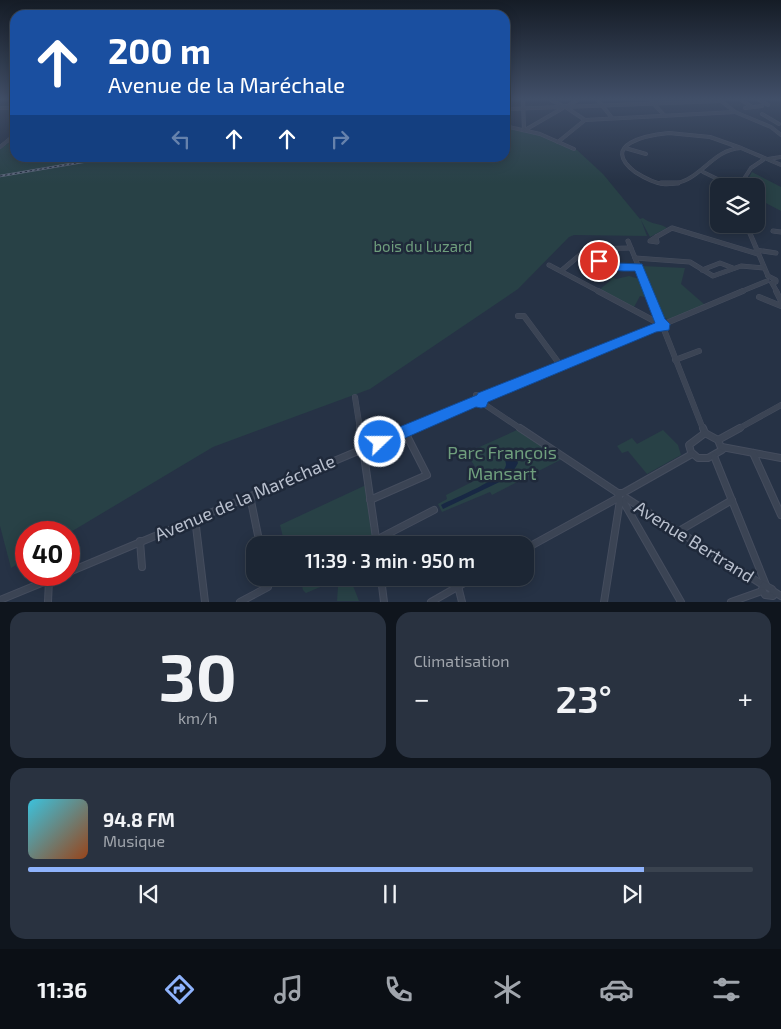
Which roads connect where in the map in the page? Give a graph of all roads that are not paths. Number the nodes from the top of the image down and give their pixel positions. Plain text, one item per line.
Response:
1 (510, 127) edge
2 (530, 127) edge
3 (577, 127) edge
4 (525, 130) junction
5 (10, 137) edge
6 (558, 142) junction
7 (0, 146) edge
8 (740, 147) junction
9 (625, 148) junction
10 (574, 149) dead end
11 (646, 154) dead end
12 (781, 156) edge
13 (767, 160) junction
14 (779, 165) edge
15 (703, 172) junction
16 (716, 178) edge
17 (744, 178) edge
18 (774, 231) dead end
19 (781, 232) edge
20 (750, 233) edge
21 (656, 237) dead end
22 (628, 240) dead end
23 (630, 248) junction
24 (591, 249) junction
25 (757, 252) junction
26 (776, 253) dead end
27 (636, 258) junction
28 (549, 265) dead end
29 (639, 267) junction
30 (733, 268) junction
31 (764, 268) junction
32 (702, 270) junction
33 (561, 271) junction
34 (773, 281) edge
35 (759, 297) dead end
36 (781, 301) edge
37 (781, 306) edge
38 (518, 316) dead end
39 (661, 325) junction
40 (699, 351) dead end
41 (675, 360) junction
42 (561, 366) junction
43 (355, 397) dead end
44 (480, 400) junction
45 (781, 405) edge
46 (405, 432) junction
47 (706, 434) junction
48 (718, 440) junction
49 (722, 447) junction
50 (361, 449) junction
51 (753, 453) junction
52 (692, 454) junction
53 (714, 456) junction
54 (781, 458) edge
55 (250, 496) junction
56 (621, 497) junction
57 (370, 500) junction
58 (732, 500) junction
59 (434, 510) dead end
60 (781, 513) edge
61 (194, 518) junction
62 (679, 531) junction
63 (258, 536) edge
64 (375, 536) edge
65 (387, 536) edge
66 (140, 542) junction
67 (534, 544) edge
68 (80, 567) edge
69 (142, 568) dead end
70 (34, 586) edge
71 (49, 586) edge
72 (268, 586) edge
73 (382, 586) edge
74 (458, 586) joint
75 (764, 587) junction
76 (781, 596) edge
77 (772, 597) edge
78 (0, 600) edge
79 (48, 602) edge
80 (205, 602) edge
81 (240, 602) edge
82 (384, 602) edge
83 (431, 602) edge
84 (462, 602) edge
85 (604, 602) edge
86 (681, 602) edge
87 (731, 602) edge

1 - 4 street
2 - 4 street
3 - 6 street
4 - 6 street
5 - 7 street
6 - 10 street
8 - 9 street
8 - 13 street
8 - 15 street
9 - 11 street
9 - 15 street
12 - 13 street
13 - 14 street
13 - 17 street
15 - 16 street
18 - 19 street
20 - 25 street
21 - 25 street
22 - 23 street
23 - 24 street
23 - 27 street
24 - 29 street
24 - 33 street
25 - 26 street
25 - 31 street
27 - 29 street
27 - 32 street
28 - 33 street
29 - 39 street
30 - 31 street
30 - 32 street
30 - 32 street
31 - 34 street
33 - 39 street
34 - 36 street
34 - 39 street, Avenue de la Maréchale
35 - 37 street
38 - 42 street
39 - 41 street
39 - 42 street, Avenue de la Maréchale
40 - 41 street
41 - 47 street
42 - 44 street, Avenue de la Maréchale
43 - 50 street
44 - 46 street, Avenue de la Maréchale
44 - 56 street, Avenue Bertrand
45 - 48 street
46 - 50 street, Avenue de la Maréchale
46 - 57 street
47 - 48 street
47 - 52 street
48 - 49 street
49 - 51 street
49 - 53 street
50 - 55 street, Avenue de la Maréchale
50 - 57 street
51 - 54 street
51 - 60 street
52 - 53 street
52 - 56 street
53 - 58 street
55 - 61 street, Avenue de la Maréchale
55 - 63 street
56 - 62 street, Avenue Bertrand
56 - 67 street
56 - 85 street
56 - 86 street
57 - 64 street
58 - 62 street
58 - 75 street
59 - 65 street
61 - 66 street, Avenue de la Maréchale
61 - 80 street
62 - 75 street, Avenue Bertrand
66 - 68 street, Avenue de la Maréchale
66 - 69 street
70 - 78 street
71 - 79 street
72 - 81 street
73 - 82 street
74 - 83 street
74 - 84 street
75 - 77 street, Avenue Bertrand
75 - 87 street
76 - 77 street

